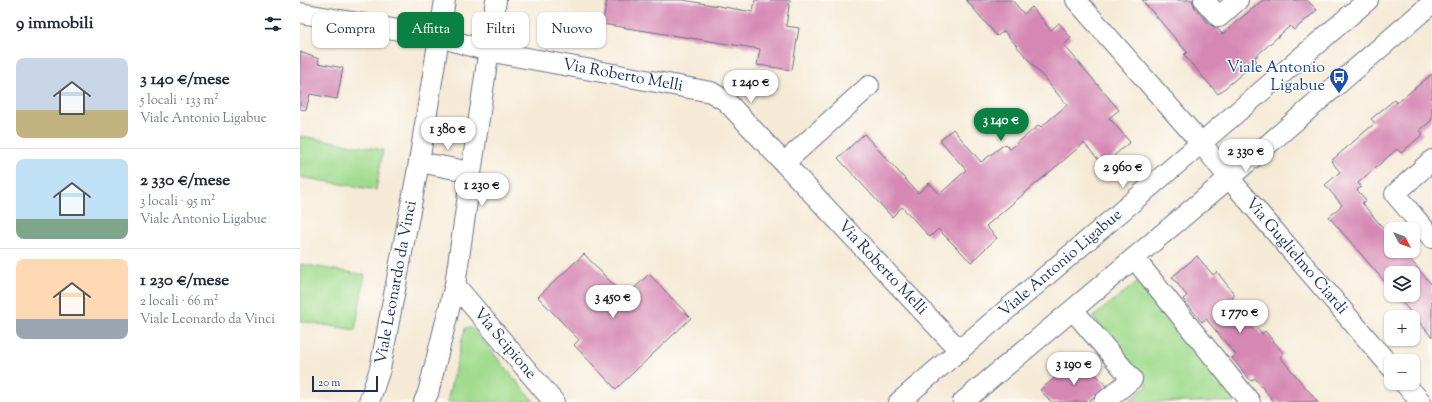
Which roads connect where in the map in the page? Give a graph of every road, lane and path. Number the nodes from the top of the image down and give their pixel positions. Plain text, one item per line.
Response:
1 (445, 0) edge
2 (496, 0) edge
3 (1076, 0) edge
4 (1204, 0) edge
5 (1238, 0) edge
6 (1368, 0) edge
7 (1432, 3) edge
8 (443, 12) edge
9 (300, 13) edge
10 (397, 30) edge
11 (464, 44) edge
12 (437, 48) edge
13 (488, 51) junction
14 (868, 86) dead end
15 (1201, 143) junction
16 (1432, 160) edge
17 (419, 162) junction
18 (784, 162) junction
19 (471, 172) junction
20 (1229, 178) junction
21 (1432, 238) edge
22 (1134, 258) junction
23 (455, 285) junction
24 (1073, 310) junction
25 (960, 351) junction
26 (1384, 360) edge
27 (1410, 390) edge
28 (370, 402) edge
29 (424, 402) edge
30 (554, 402) edge
31 (899, 402) edge
32 (963, 402) edge
33 (1104, 402) edge
34 (1250, 402) edge
35 (1421, 402) edge

1 - 8 street, Viale Leonardo da Vinci
2 - 13 street
3 - 15 street, Via Guglielmo Ciardi
4 - 5 street
6 - 15 street, Viale Antonio Ligabue
7 - 20 street
9 - 10 street, Via Roberto Melli
11 - 13 street, Via Roberto Melli
12 - 17 street, Viale Leonardo da Vinci
13 - 18 street, Via Roberto Melli
13 - 19 street
14 - 18 street
15 - 20 street, Via Guglielmo Ciardi
15 - 25 street, Viale Antonio Ligabue
16 - 21 street
17 - 19 street
17 - 28 street, Viale Leonardo da Vinci
18 - 25 street, Via Roberto Melli
19 - 23 street
20 - 22 street
20 - 26 street, Via Guglielmo Ciardi
22 - 24 street
22 - 34 street
23 - 29 street
23 - 30 street, Via Scipione
24 - 32 street
24 - 33 street
25 - 31 street, Viale Antonio Ligabue
27 - 35 street

